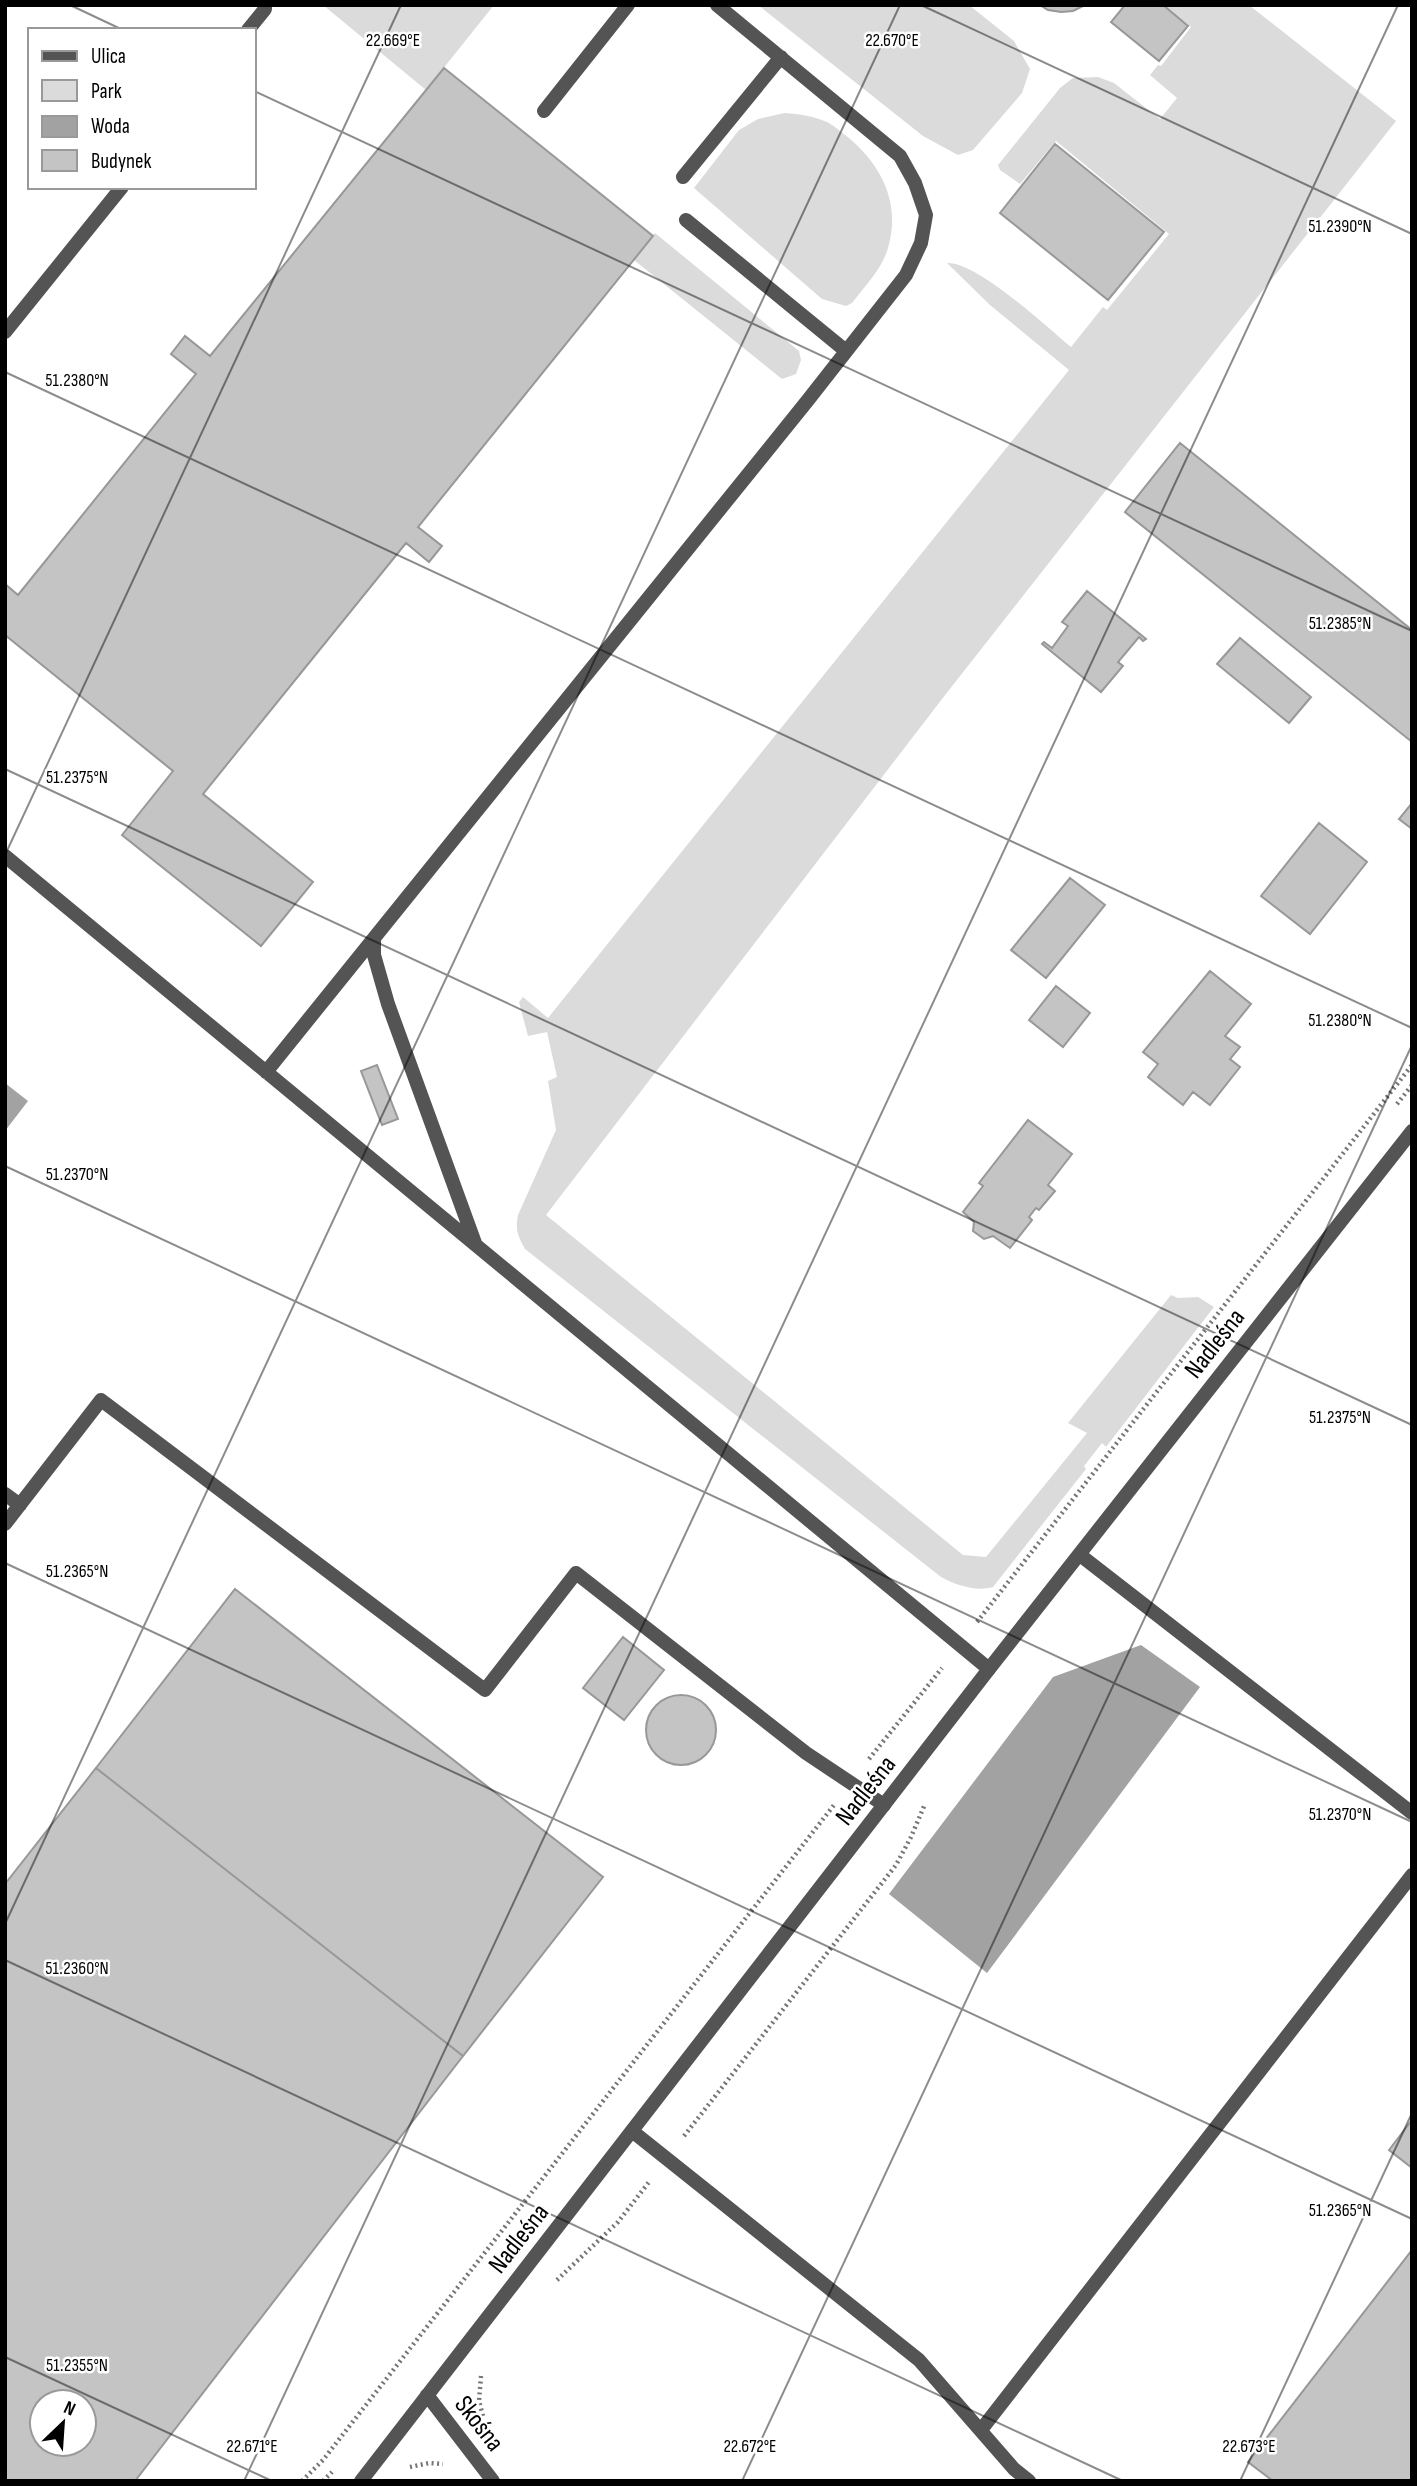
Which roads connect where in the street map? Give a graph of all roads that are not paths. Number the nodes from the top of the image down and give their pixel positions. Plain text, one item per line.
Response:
1 (265, 5) edge
2 (628, 5) edge
3 (717, 5) edge
4 (250, 28) edge
5 (781, 57) junction
6 (544, 111) dead end
7 (682, 177) dead end
8 (120, 189) edge
9 (686, 220) dead end
10 (5, 332) edge
11 (846, 351) junction
12 (5, 856) edge
13 (374, 939) junction
14 (267, 1072) junction
15 (1412, 1131) edge
16 (475, 1244) junction
17 (5, 1494) edge
18 (20, 1505) junction
19 (5, 1524) edge
20 (1080, 1555) junction
21 (989, 1669) junction
22 (884, 1805) junction
23 (1412, 1813) edge
24 (1412, 1875) edge
25 (632, 2131) junction
26 (427, 2395) junction
27 (981, 2430) junction
28 (361, 2481) edge
29 (493, 2481) edge
30 (1029, 2481) edge

1 - 4 street
2 - 6 street
3 - 5 street
5 - 7 street
5 - 11 street
8 - 10 street
9 - 11 street
11 - 13 street
12 - 14 street
13 - 14 street
13 - 16 street
14 - 16 street
15 - 20 street, Nadleśna
16 - 21 street
17 - 18 street
18 - 19 street
18 - 22 street
20 - 21 street, Nadleśna
20 - 23 street
21 - 22 street, Nadleśna
22 - 25 street, Nadleśna
24 - 27 street
25 - 26 street, Nadleśna
25 - 27 street
26 - 28 street, Nadleśna
26 - 29 street, Skośna
27 - 30 street

